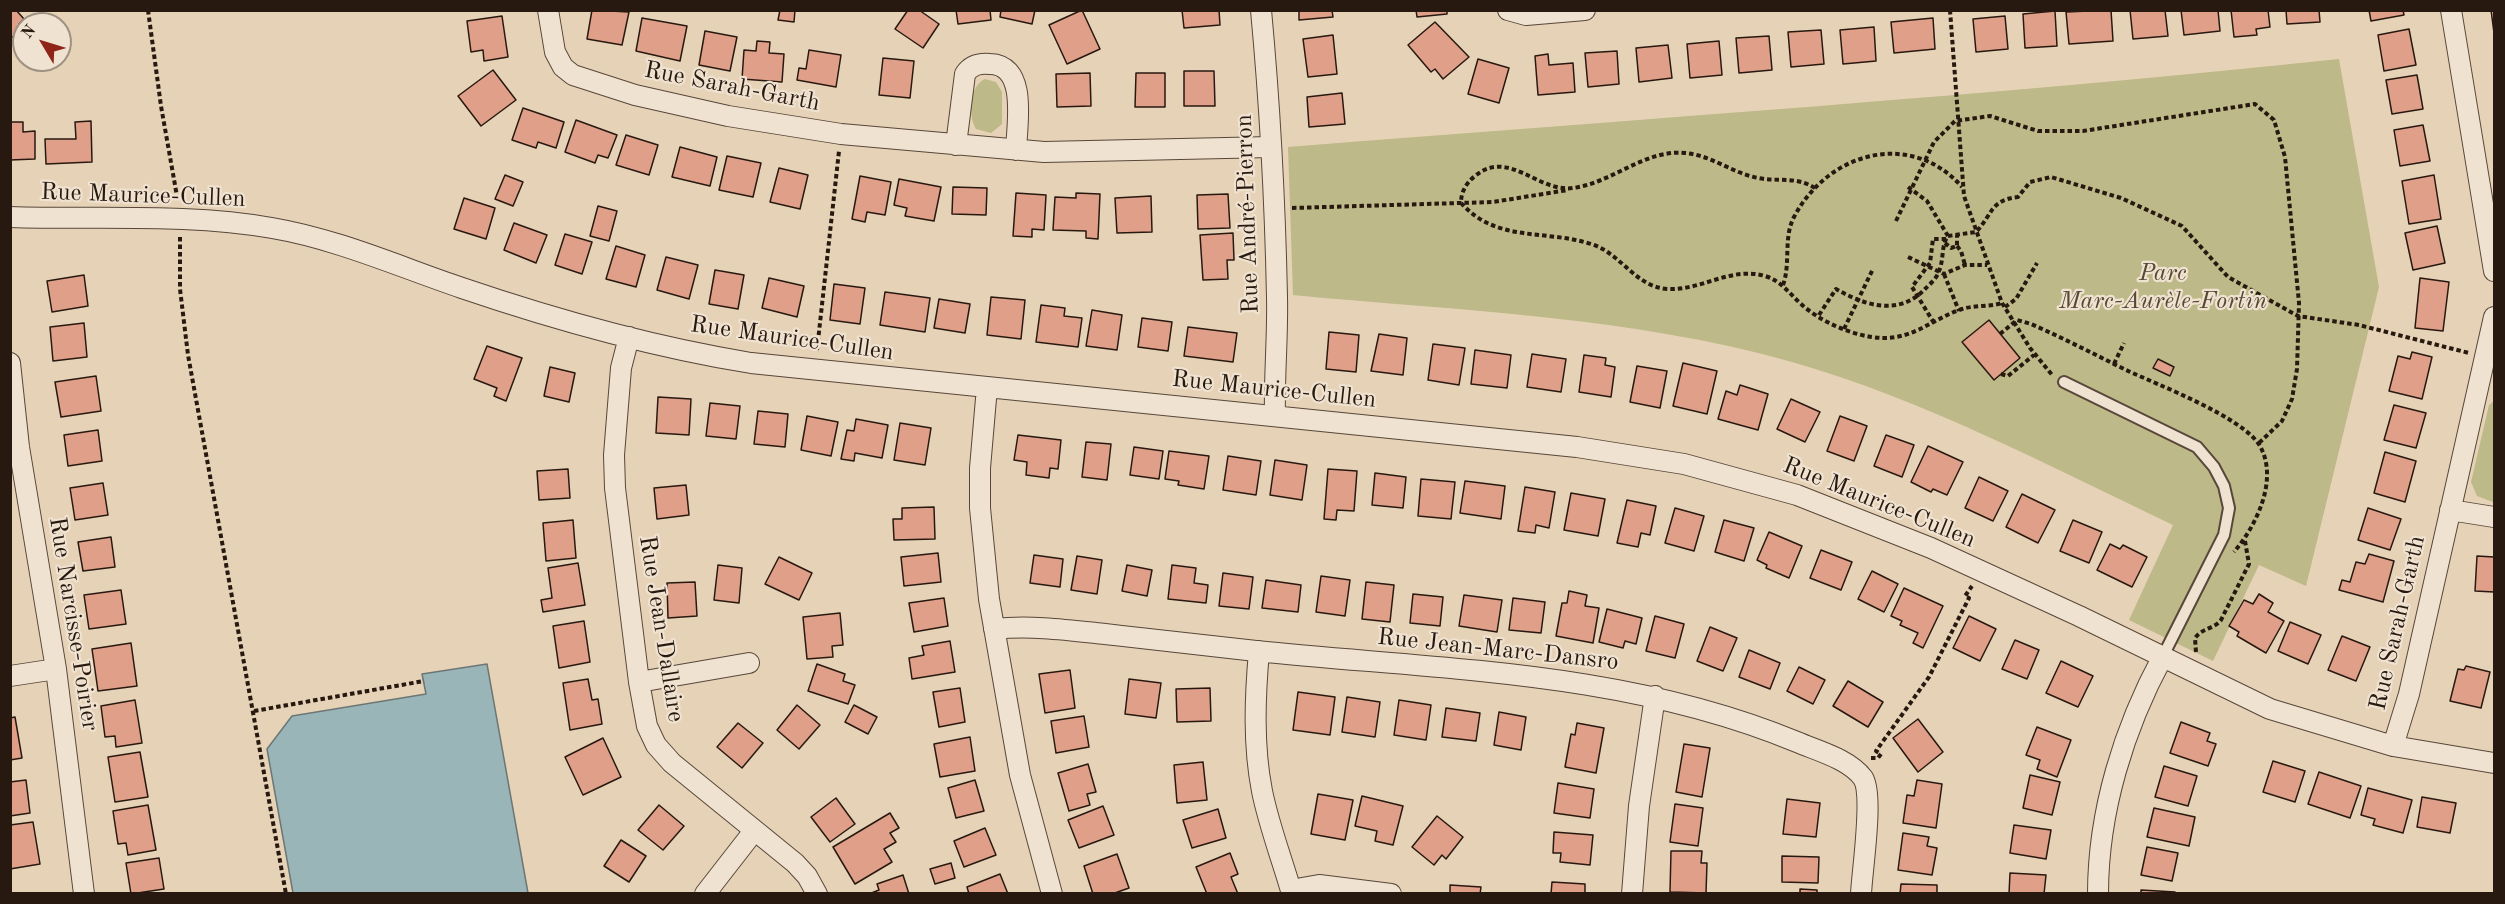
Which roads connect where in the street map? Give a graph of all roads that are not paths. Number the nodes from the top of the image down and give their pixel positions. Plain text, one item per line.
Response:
1 (548, 10) edge
2 (1261, 10) edge
3 (1508, 10) edge
4 (1585, 10) edge
5 (2451, 10) edge
6 (956, 145) junction
7 (1272, 147) junction
8 (1016, 150) junction
9 (10, 217) edge
10 (2494, 271) edge
11 (2494, 317) edge
12 (629, 337) junction
13 (2484, 357) edge
14 (10, 363) edge
15 (2059, 380) road end
16 (987, 387) junction
17 (1275, 415) junction
18 (15, 447) edge
19 (2450, 510) junction
20 (2494, 517) edge
21 (994, 629) junction
22 (1259, 651) junction
23 (2163, 656) junction
24 (749, 663) dead end
25 (56, 669) junction
26 (10, 676) edge
27 (639, 682) junction
28 (1655, 696) junction
29 (2393, 746) junction
30 (2494, 763) edge
31 (754, 831) junction
32 (1292, 892) edge
33 (84, 894) edge
34 (705, 894) edge
35 (817, 894) edge
36 (1052, 894) edge
37 (1391, 894) edge
38 (1632, 894) edge
39 (1861, 894) edge
40 (2097, 894) edge

1 - 6 street, Rue Sarah-Garth
2 - 7 street, Rue André-Pierron
3 - 4 street
5 - 10 street
6 - 8 street, Rue Sarah-Garth
6 - 8 street
7 - 8 street, Rue Sarah-Garth
7 - 17 street, Rue André-Pierron
9 - 12 street, Rue Maurice-Cullen
11 - 13 street, Rue Sarah-Garth
12 - 16 street, Rue Maurice-Cullen
12 - 27 street, Rue Jean-Dallaire
13 - 19 street, Rue Sarah-Garth
14 - 18 street, Rue Narcisse-Poirier
15 - 23 lane
16 - 17 street, Rue Maurice-Cullen
16 - 21 street
17 - 23 street, Rue Maurice-Cullen
18 - 25 street, Rue Narcisse-Poirier
19 - 20 street, Rue Sarah-Garth
19 - 29 street, Rue Sarah-Garth
21 - 22 street, Rue Jean-Marc-Dansro
21 - 36 street
22 - 28 street, Rue Jean-Marc-Dansro
22 - 32 street
23 - 29 street, Rue Maurice-Cullen
23 - 40 street
24 - 27 street
25 - 26 street
25 - 33 street, Rue Narcisse-Poirier
27 - 31 street, Rue Jean-Dallaire
28 - 38 street
28 - 39 street, Rue Jean-Marc-Dansro
29 - 30 street, Rue Maurice-Cullen
31 - 34 street
31 - 35 street, Rue Jean-Dallaire
32 - 37 street

